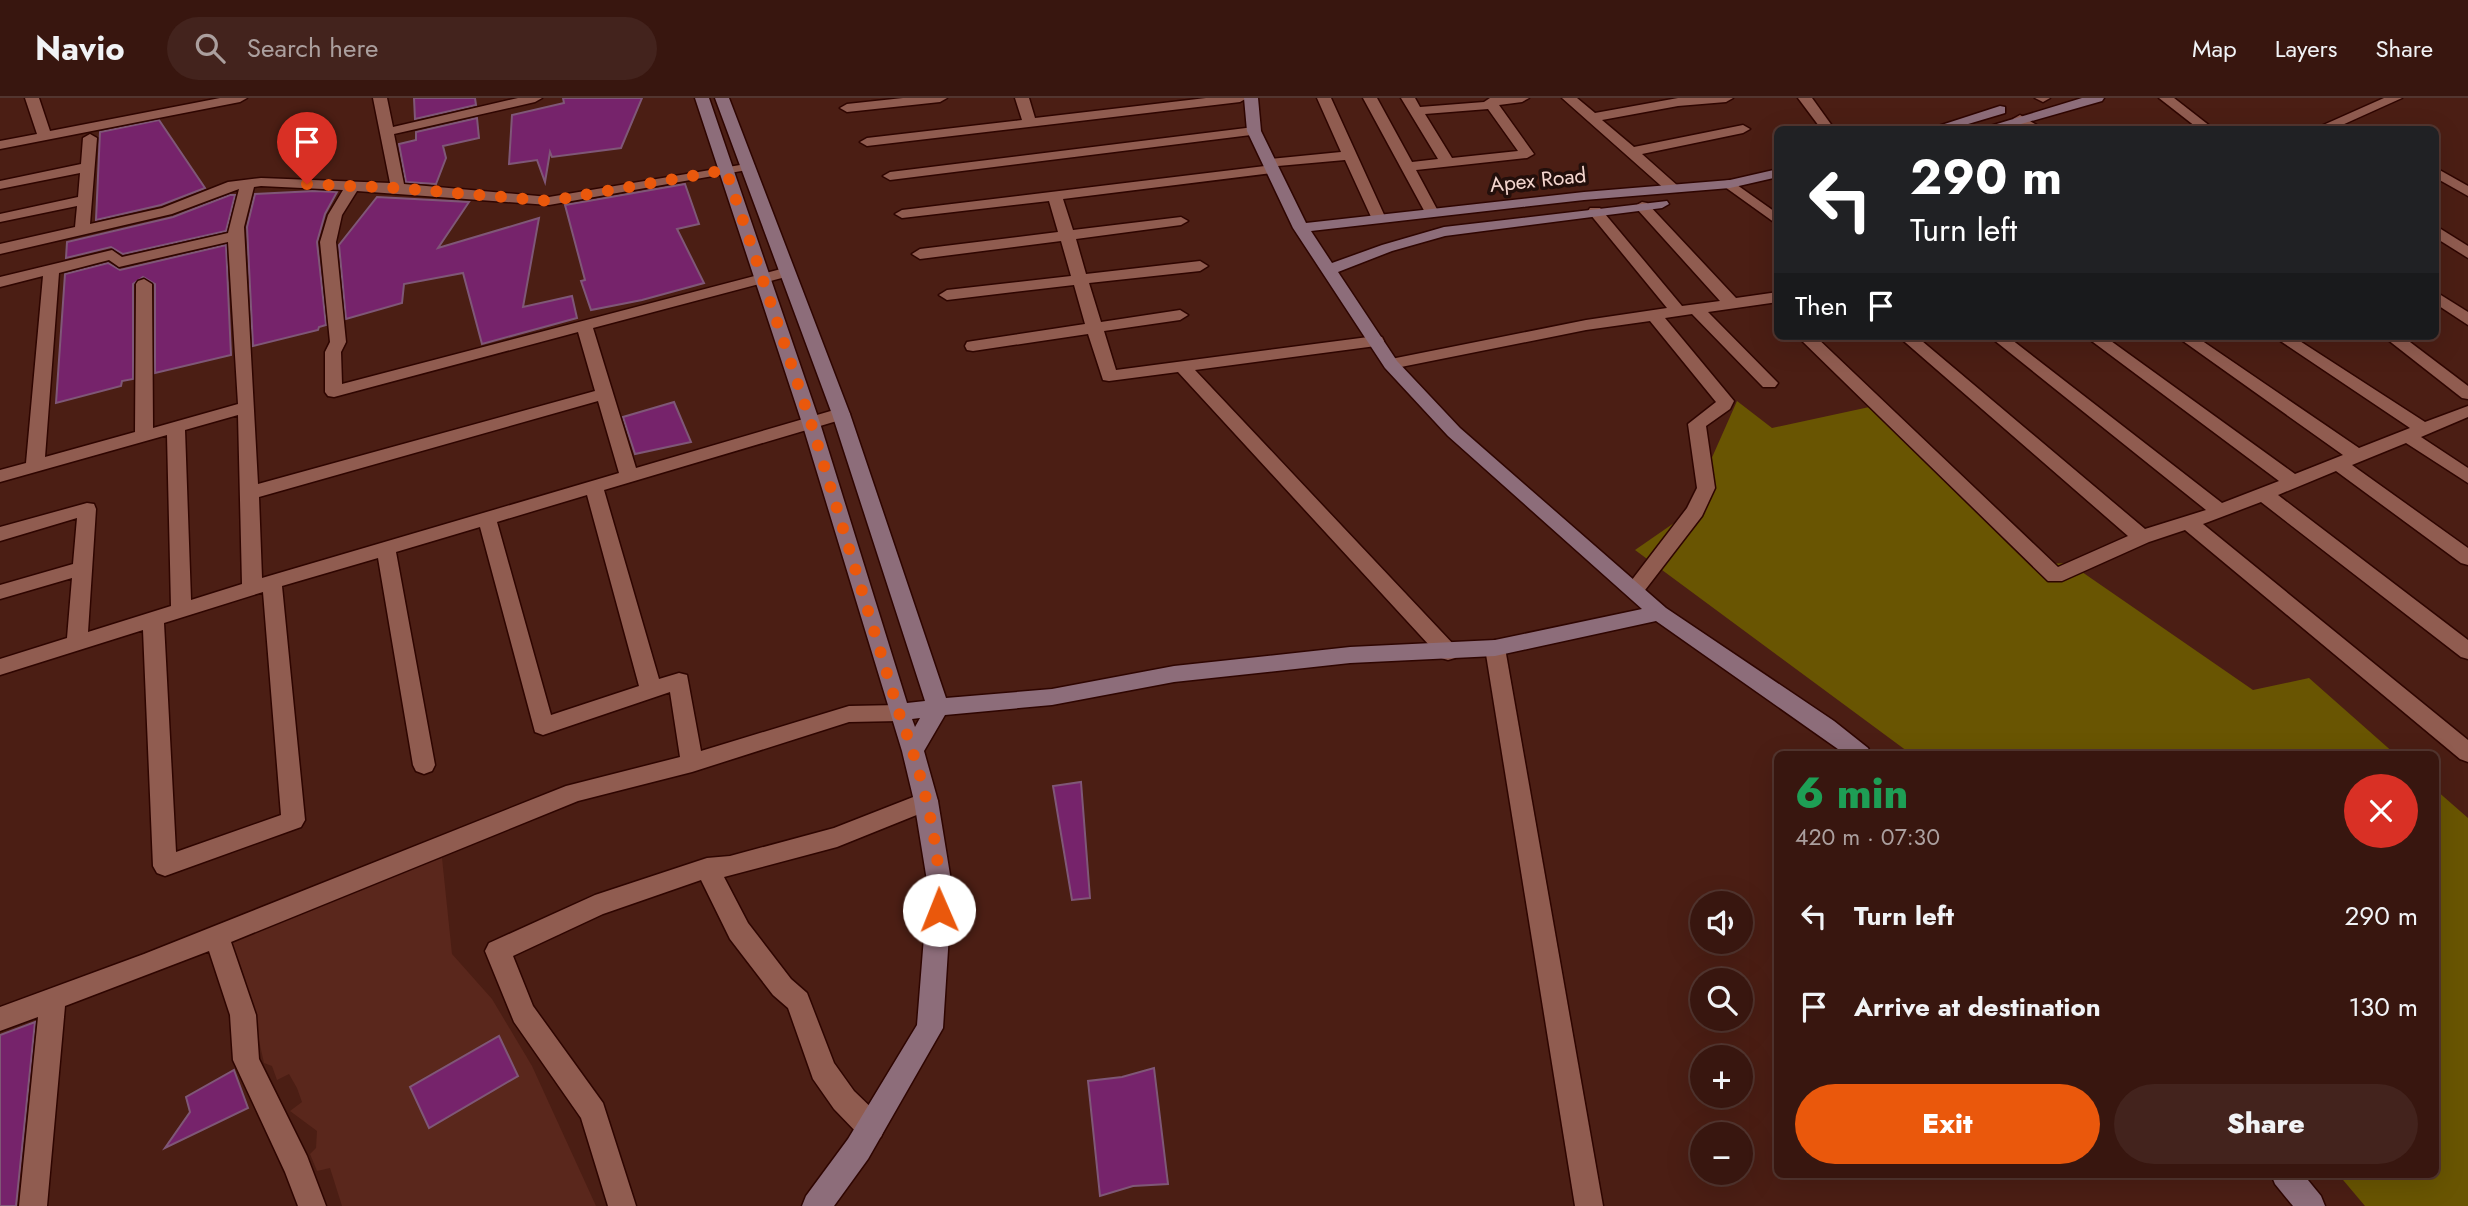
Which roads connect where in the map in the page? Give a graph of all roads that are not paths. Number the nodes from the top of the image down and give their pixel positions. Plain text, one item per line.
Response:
1 (32, 98) edge
2 (240, 98) edge
3 (380, 98) edge
4 (535, 98) edge
5 (702, 98) edge
6 (722, 98) edge
7 (940, 98) edge
8 (1022, 98) edge
9 (1240, 98) edge
10 (1251, 98) edge
11 (1324, 98) edge
12 (1370, 98) edge
13 (1522, 98) edge
14 (1569, 98) edge
15 (1726, 98) edge
16 (1805, 98) edge
17 (2043, 98) edge
18 (2097, 98) edge
19 (2166, 98) edge
20 (2395, 98) edge
21 (1652, 102) edge
22 (1412, 104) edge
23 (1491, 105) junction
24 (847, 108) dead end
25 (1592, 118) junction
26 (2020, 118) junction
27 (1030, 123) junction
28 (1826, 126) edge
29 (1946, 126) edge
30 (1995, 126) edge
31 (2033, 126) edge
32 (2203, 126) edge
33 (2333, 126) edge
34 (25, 128) edge
35 (1743, 129) dead end
36 (1254, 131) junction
37 (387, 132) junction
38 (90, 138) dead end
39 (867, 142) dead end
40 (0, 145) edge
41 (1632, 152) junction
42 (1350, 155) junction
43 (1447, 162) junction
44 (747, 166) junction
45 (1271, 166) junction
46 (87, 167) junction
47 (1407, 167) junction
48 (726, 170) junction
49 (2439, 174) edge
50 (1774, 175) edge
51 (890, 176) dead end
52 (248, 184) junction
53 (0, 185) edge
54 (353, 186) junction
55 (1774, 186) edge
56 (398, 188) junction
57 (1673, 189) junction
58 (1736, 189) junction
59 (2468, 192) edge
60 (1055, 195) junction
61 (84, 200) junction
62 (1642, 206) junction
63 (1595, 211) junction
64 (1433, 213) junction
65 (902, 214) dead end
66 (0, 218) edge
67 (1774, 218) edge
68 (1379, 219) junction
69 (1181, 221) dead end
70 (1301, 228) junction
71 (82, 230) junction
72 (2439, 233) edge
73 (236, 236) junction
74 (1068, 236) junction
75 (0, 249) edge
76 (2468, 253) edge
77 (920, 254) dead end
78 (1200, 266) dead end
79 (51, 270) junction
80 (1329, 270) junction
81 (787, 272) junction
82 (762, 278) junction
83 (1081, 280) junction
84 (0, 282) edge
85 (144, 285) dead end
86 (947, 295) dead end
87 (2439, 299) edge
88 (1774, 301) edge
89 (1732, 304) junction
90 (1696, 309) junction
91 (1678, 312) junction
92 (1180, 314) dead end
93 (1654, 315) junction
94 (2468, 320) edge
95 (584, 325) junction
96 (1095, 327) junction
97 (1809, 340) edge
98 (1911, 340) edge
99 (2002, 340) edge
100 (2098, 340) edge
101 (2190, 340) edge
102 (2287, 340) edge
103 (2397, 340) edge
104 (1376, 341) junction
105 (973, 346) dead end
106 (1391, 363) junction
107 (1184, 368) junction
108 (1769, 383) dead end
109 (604, 394) junction
110 (2468, 394) edge
111 (247, 407) junction
112 (2468, 411) edge
113 (841, 414) junction
114 (811, 423) junction
115 (176, 427) junction
116 (2416, 432) junction
117 (144, 436) junction
118 (2357, 456) junction
119 (2339, 464) junction
120 (35, 466) junction
121 (0, 476) edge
122 (629, 477) junction
123 (2468, 477) edge
124 (2293, 482) junction
125 (594, 487) junction
126 (250, 493) junction
127 (2264, 494) junction
128 (2220, 511) junction
129 (487, 519) junction
130 (2188, 522) junction
131 (0, 534) edge
132 (2142, 537) junction
133 (386, 549) junction
134 (2468, 558) edge
135 (83, 568) junction
136 (262, 586) junction
137 (1635, 589) junction
138 (0, 592) edge
139 (181, 611) junction
140 (1659, 613) junction
141 (153, 619) junction
142 (77, 643) junction
143 (1495, 648) junction
144 (2468, 651) edge
145 (1448, 652) junction
146 (0, 667) edge
147 (651, 690) junction
148 (939, 707) junction
149 (899, 713) junction
150 (913, 751) junction
151 (1856, 751) edge
152 (2468, 753) edge
153 (692, 763) junction
154 (424, 765) dead end
155 (926, 801) junction
156 (707, 868) junction
157 (217, 936) junction
158 (53, 1000) junction
159 (0, 1019) edge
160 (871, 1127) junction
161 (2288, 1178) edge
162 (33, 1206) edge
163 (312, 1206) edge
164 (622, 1206) edge
165 (816, 1206) edge
166 (1589, 1206) edge
167 (2311, 1206) edge

1 - 34 street
2 - 34 street
3 - 37 street
4 - 37 street
5 - 48 street
6 - 44 street
7 - 24 street
8 - 27 street
9 - 27 street
10 - 36 street
11 - 42 street
12 - 47 street
13 - 23 street
14 - 25 street
15 - 21 street
16 - 28 street
17 - 29 street
18 - 26 street
19 - 32 street
20 - 33 street
21 - 25 street
22 - 23 street
22 - 43 street
23 - 43 street
25 - 41 street
26 - 30 street
26 - 31 street
27 - 39 street
34 - 40 street
35 - 41 street
36 - 45 street
36 - 51 street
37 - 56 street
38 - 46 street
41 - 57 street
42 - 45 street
42 - 68 street
43 - 47 street
44 - 48 street
44 - 81 street
45 - 60 street
45 - 70 street
46 - 53 street
46 - 61 street
47 - 64 street
48 - 56 street
48 - 82 street
49 - 59 street
50 - 58 street, Apex Road
52 - 54 street
52 - 71 street
52 - 73 street
54 - 56 street
54 - 95 street
55 - 58 street, Apex Road
57 - 58 street, Apex Road
57 - 64 street, Apex Road
58 - 62 street, Apex Road
58 - 67 street
60 - 65 street
60 - 74 street
61 - 66 street
61 - 71 street
62 - 63 street, Apex Road
62 - 89 street
63 - 80 street, Apex Road
63 - 91 street
64 - 68 street, Apex Road
68 - 70 street, Apex Road
69 - 74 street
70 - 80 street
71 - 75 street
72 - 76 street
73 - 79 street
73 - 111 street
74 - 77 street
74 - 83 street
78 - 83 street
79 - 84 street
79 - 120 street
80 - 104 street
81 - 82 street
81 - 113 street
82 - 95 street
82 - 114 street
83 - 86 street
83 - 96 street
85 - 117 street
87 - 94 street
88 - 89 street
89 - 90 street
90 - 91 street
90 - 108 street
91 - 93 street
92 - 96 street
93 - 106 street
93 - 137 street
95 - 109 street
96 - 105 street
96 - 107 street
97 - 132 street
98 - 132 street
99 - 128 street
100 - 124 street
101 - 118 street
102 - 116 street
103 - 110 street
104 - 106 street
104 - 107 street
106 - 137 street
107 - 145 street
109 - 122 street
109 - 126 street
111 - 115 street
111 - 126 street
112 - 116 street
113 - 114 street
113 - 148 street
114 - 122 street
114 - 149 street
115 - 117 street
115 - 139 street
116 - 118 street
116 - 123 street
117 - 120 street
118 - 119 street
119 - 124 street
119 - 134 street
120 - 121 street
122 - 125 street
124 - 127 street
125 - 129 street
125 - 147 street
126 - 136 street
127 - 128 street
127 - 144 street
128 - 130 street
129 - 133 street
129 - 147 street
130 - 132 street
130 - 152 street
131 - 135 street
133 - 136 street
133 - 154 street
135 - 138 street
135 - 142 street
136 - 139 street
136 - 141 street
137 - 140 street
139 - 141 street
140 - 143 street
140 - 151 street
141 - 142 street
142 - 146 street
143 - 145 street
143 - 166 street
145 - 148 street
147 - 153 street
148 - 149 street
148 - 150 street
149 - 150 street
149 - 153 street
150 - 155 street
153 - 157 street
155 - 156 street
155 - 160 street
156 - 160 street
156 - 164 street
157 - 158 street
157 - 163 street
158 - 159 street
158 - 162 street
160 - 165 street
161 - 167 street

